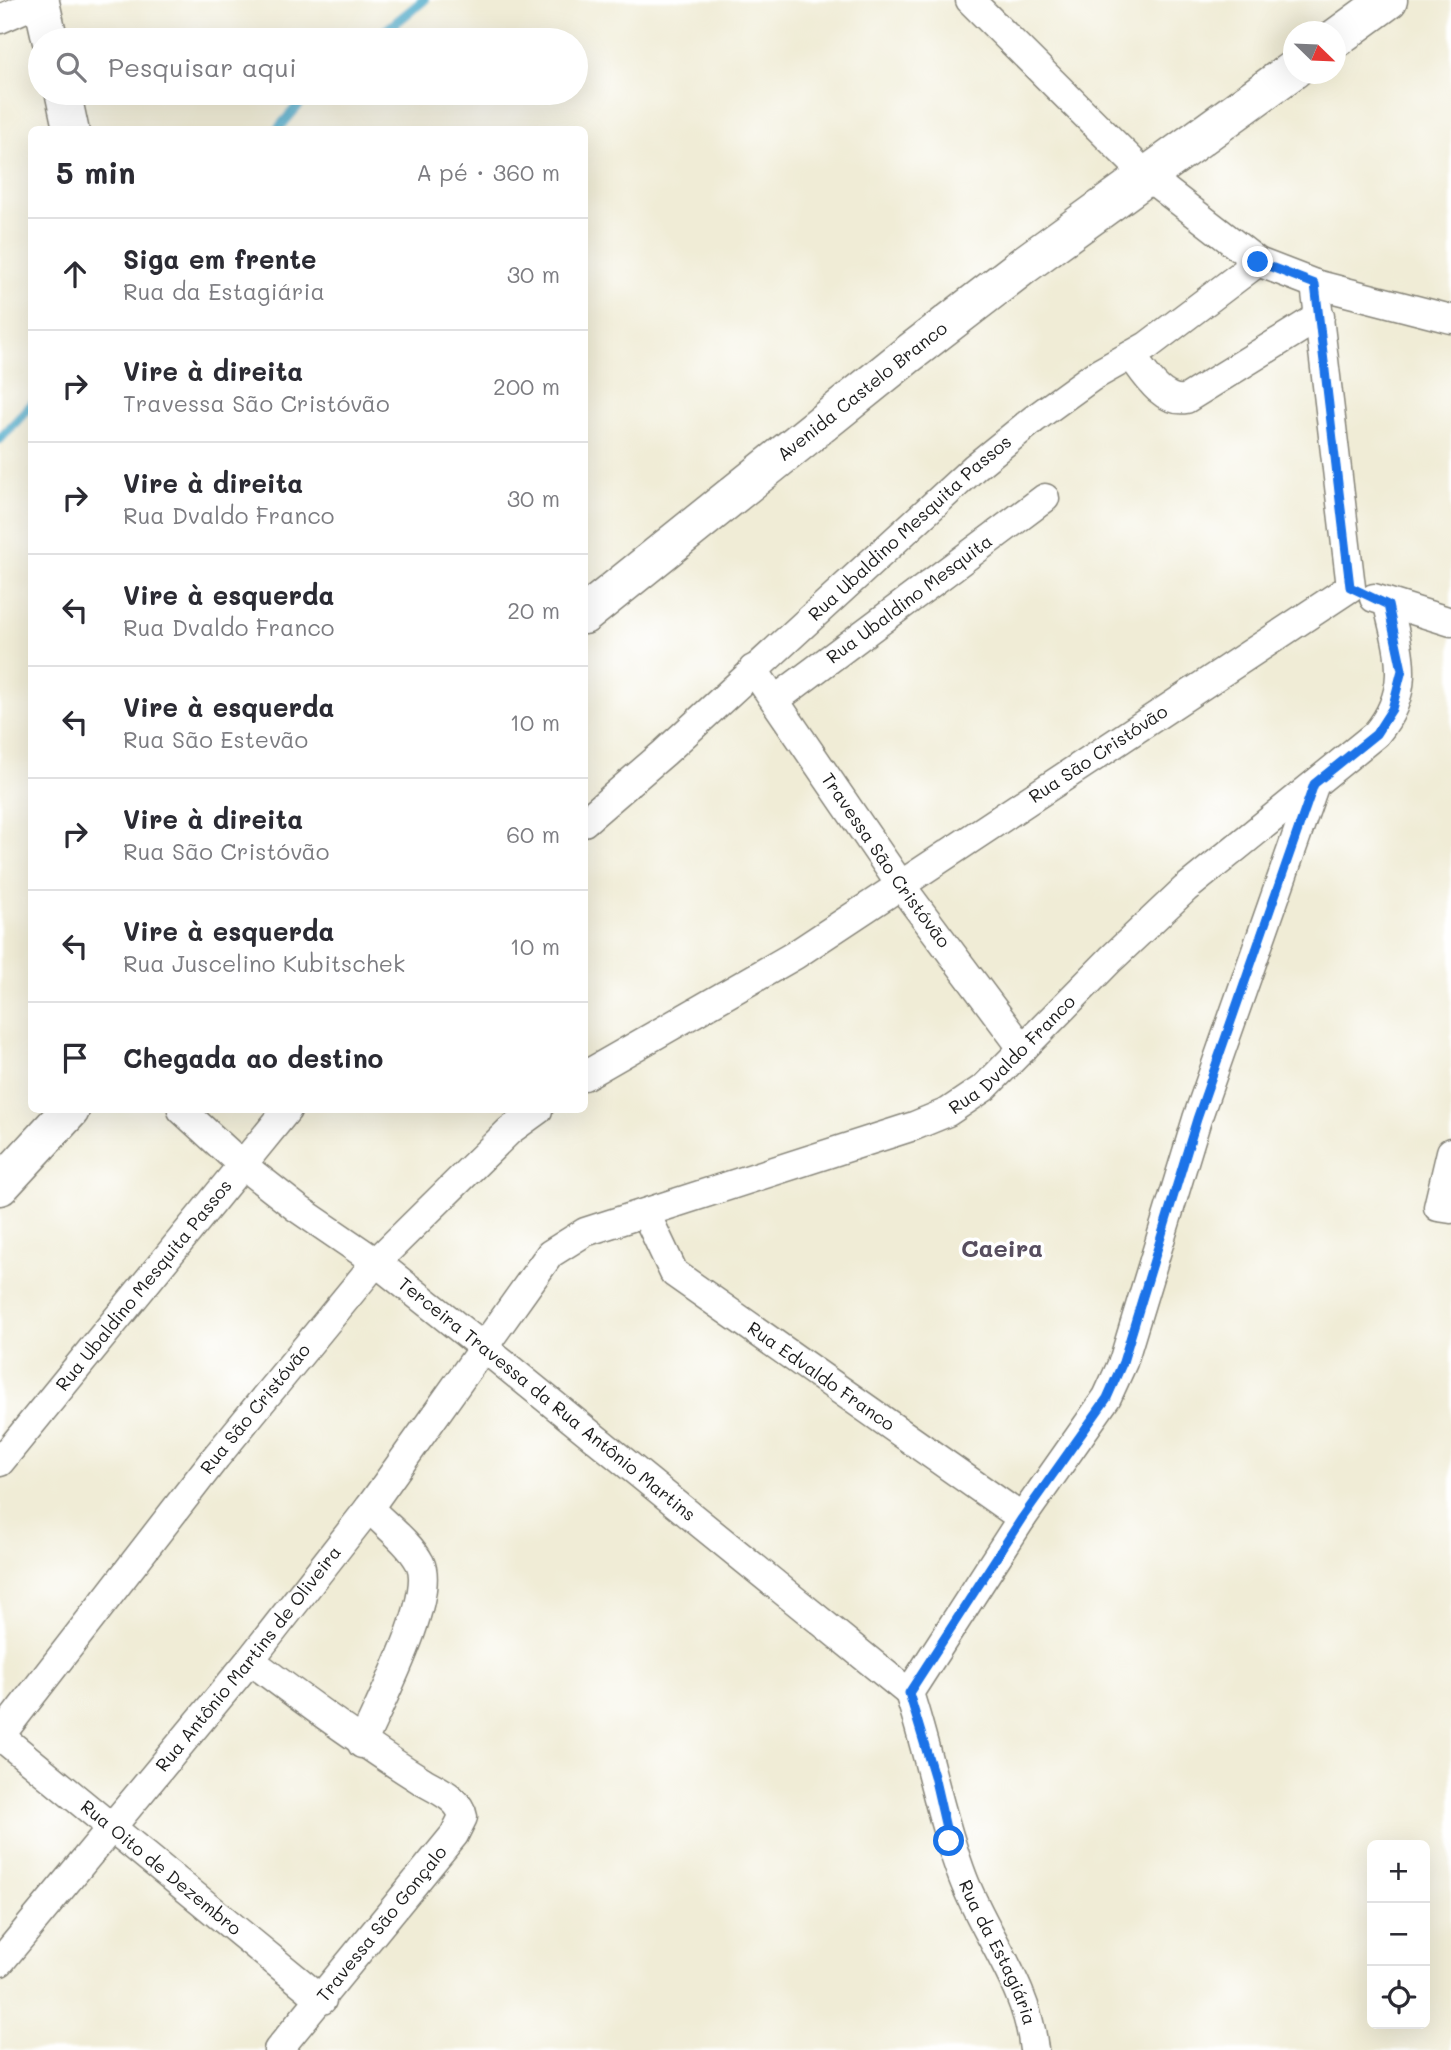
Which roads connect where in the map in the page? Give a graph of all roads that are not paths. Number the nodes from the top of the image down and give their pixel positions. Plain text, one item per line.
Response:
1 (970, 0) edge
2 (1388, 0) edge
3 (41, 1) edge
4 (0, 19) edge
5 (47, 28) edge
6 (1346, 30) edge
7 (1283, 76) edge
8 (65, 105) edge
9 (70, 126) edge
10 (1147, 176) junction
11 (1258, 262) junction
12 (1315, 284) junction
13 (1320, 316) junction
14 (1451, 319) edge
15 (1131, 355) junction
16 (1045, 498) dead end
17 (1350, 587) junction
18 (1388, 605) junction
19 (588, 612) edge
20 (1451, 622) edge
21 (753, 669) junction
22 (775, 700) junction
23 (1314, 784) junction
24 (588, 818) edge
25 (902, 887) junction
26 (1023, 1049) junction
27 (588, 1074) edge
28 (67, 1113) edge
29 (185, 1113) edge
30 (284, 1113) edge
31 (534, 1113) edge
32 (1451, 1152) edge
33 (241, 1164) junction
34 (0, 1186) edge
35 (1445, 1208) edge
36 (646, 1214) junction
37 (376, 1262) junction
38 (483, 1347) junction
39 (0, 1462) edge
40 (369, 1508) junction
41 (1022, 1518) junction
42 (250, 1660) junction
43 (909, 1693) junction
44 (0, 1736) edge
45 (362, 1744) junction
46 (112, 1826) junction
47 (0, 1962) edge
48 (322, 2000) junction
49 (278, 2050) edge
50 (1034, 2050) edge

1 - 10 street
2 - 6 main road
3 - 4 street
3 - 5 street
7 - 10 main road, Avenida Castelo Branco
8 - 9 street
10 - 11 street
10 - 19 main road, Avenida Castelo Branco
11 - 12 street
11 - 15 street, Rua Ubaldino Mesquita Passos
12 - 13 street
12 - 14 street
13 - 15 street
13 - 17 street
15 - 21 street, Rua Ubaldino Mesquita Passos
16 - 22 street, Rua Ubaldino Mesquita
17 - 18 street
17 - 25 street, Rua São Cristóvão
18 - 20 street
18 - 23 street, Rua Dvaldo Franco
21 - 22 street, Travessa São Cristóvão
21 - 24 street, Rua Ubaldino Mesquita Passos
22 - 25 street, Travessa São Cristóvão
23 - 26 street, Rua Dvaldo Franco
23 - 41 street
25 - 26 street, Travessa São Cristóvão
25 - 27 street, Rua São Cristóvão
26 - 36 street, Rua Dvaldo Franco
28 - 34 main road
29 - 33 street, Terceira Travessa da Rua Antônio Martins
30 - 33 street, Rua Ubaldino Mesquita Passos
31 - 37 street, Rua São Cristóvão
32 - 35 street
33 - 37 street, Terceira Travessa da Rua Antônio Martins
33 - 39 street, Rua Ubaldino Mesquita Passos
36 - 38 street, Rua Dvaldo Franco
36 - 41 street, Rua Edvaldo Franco
37 - 38 street, Terceira Travessa da Rua Antônio Martins
37 - 44 street, Rua São Cristóvão
38 - 40 street, Rua Antônio Martins de Oliveira
38 - 43 street, Terceira Travessa da Rua Antônio Martins
40 - 42 street, Rua Antônio Martins de Oliveira
40 - 45 street
41 - 43 street
42 - 45 street
42 - 46 street, Rua Antônio Martins de Oliveira
43 - 50 street, Rua da Estagiária
44 - 46 street, Rua Oito de Dezembro
45 - 48 street, Travessa São Gonçalo
46 - 47 street, Rua Antônio Martins de Oliveira
46 - 48 street, Rua Oito de Dezembro
48 - 49 street, Travessa São Gonçalo

